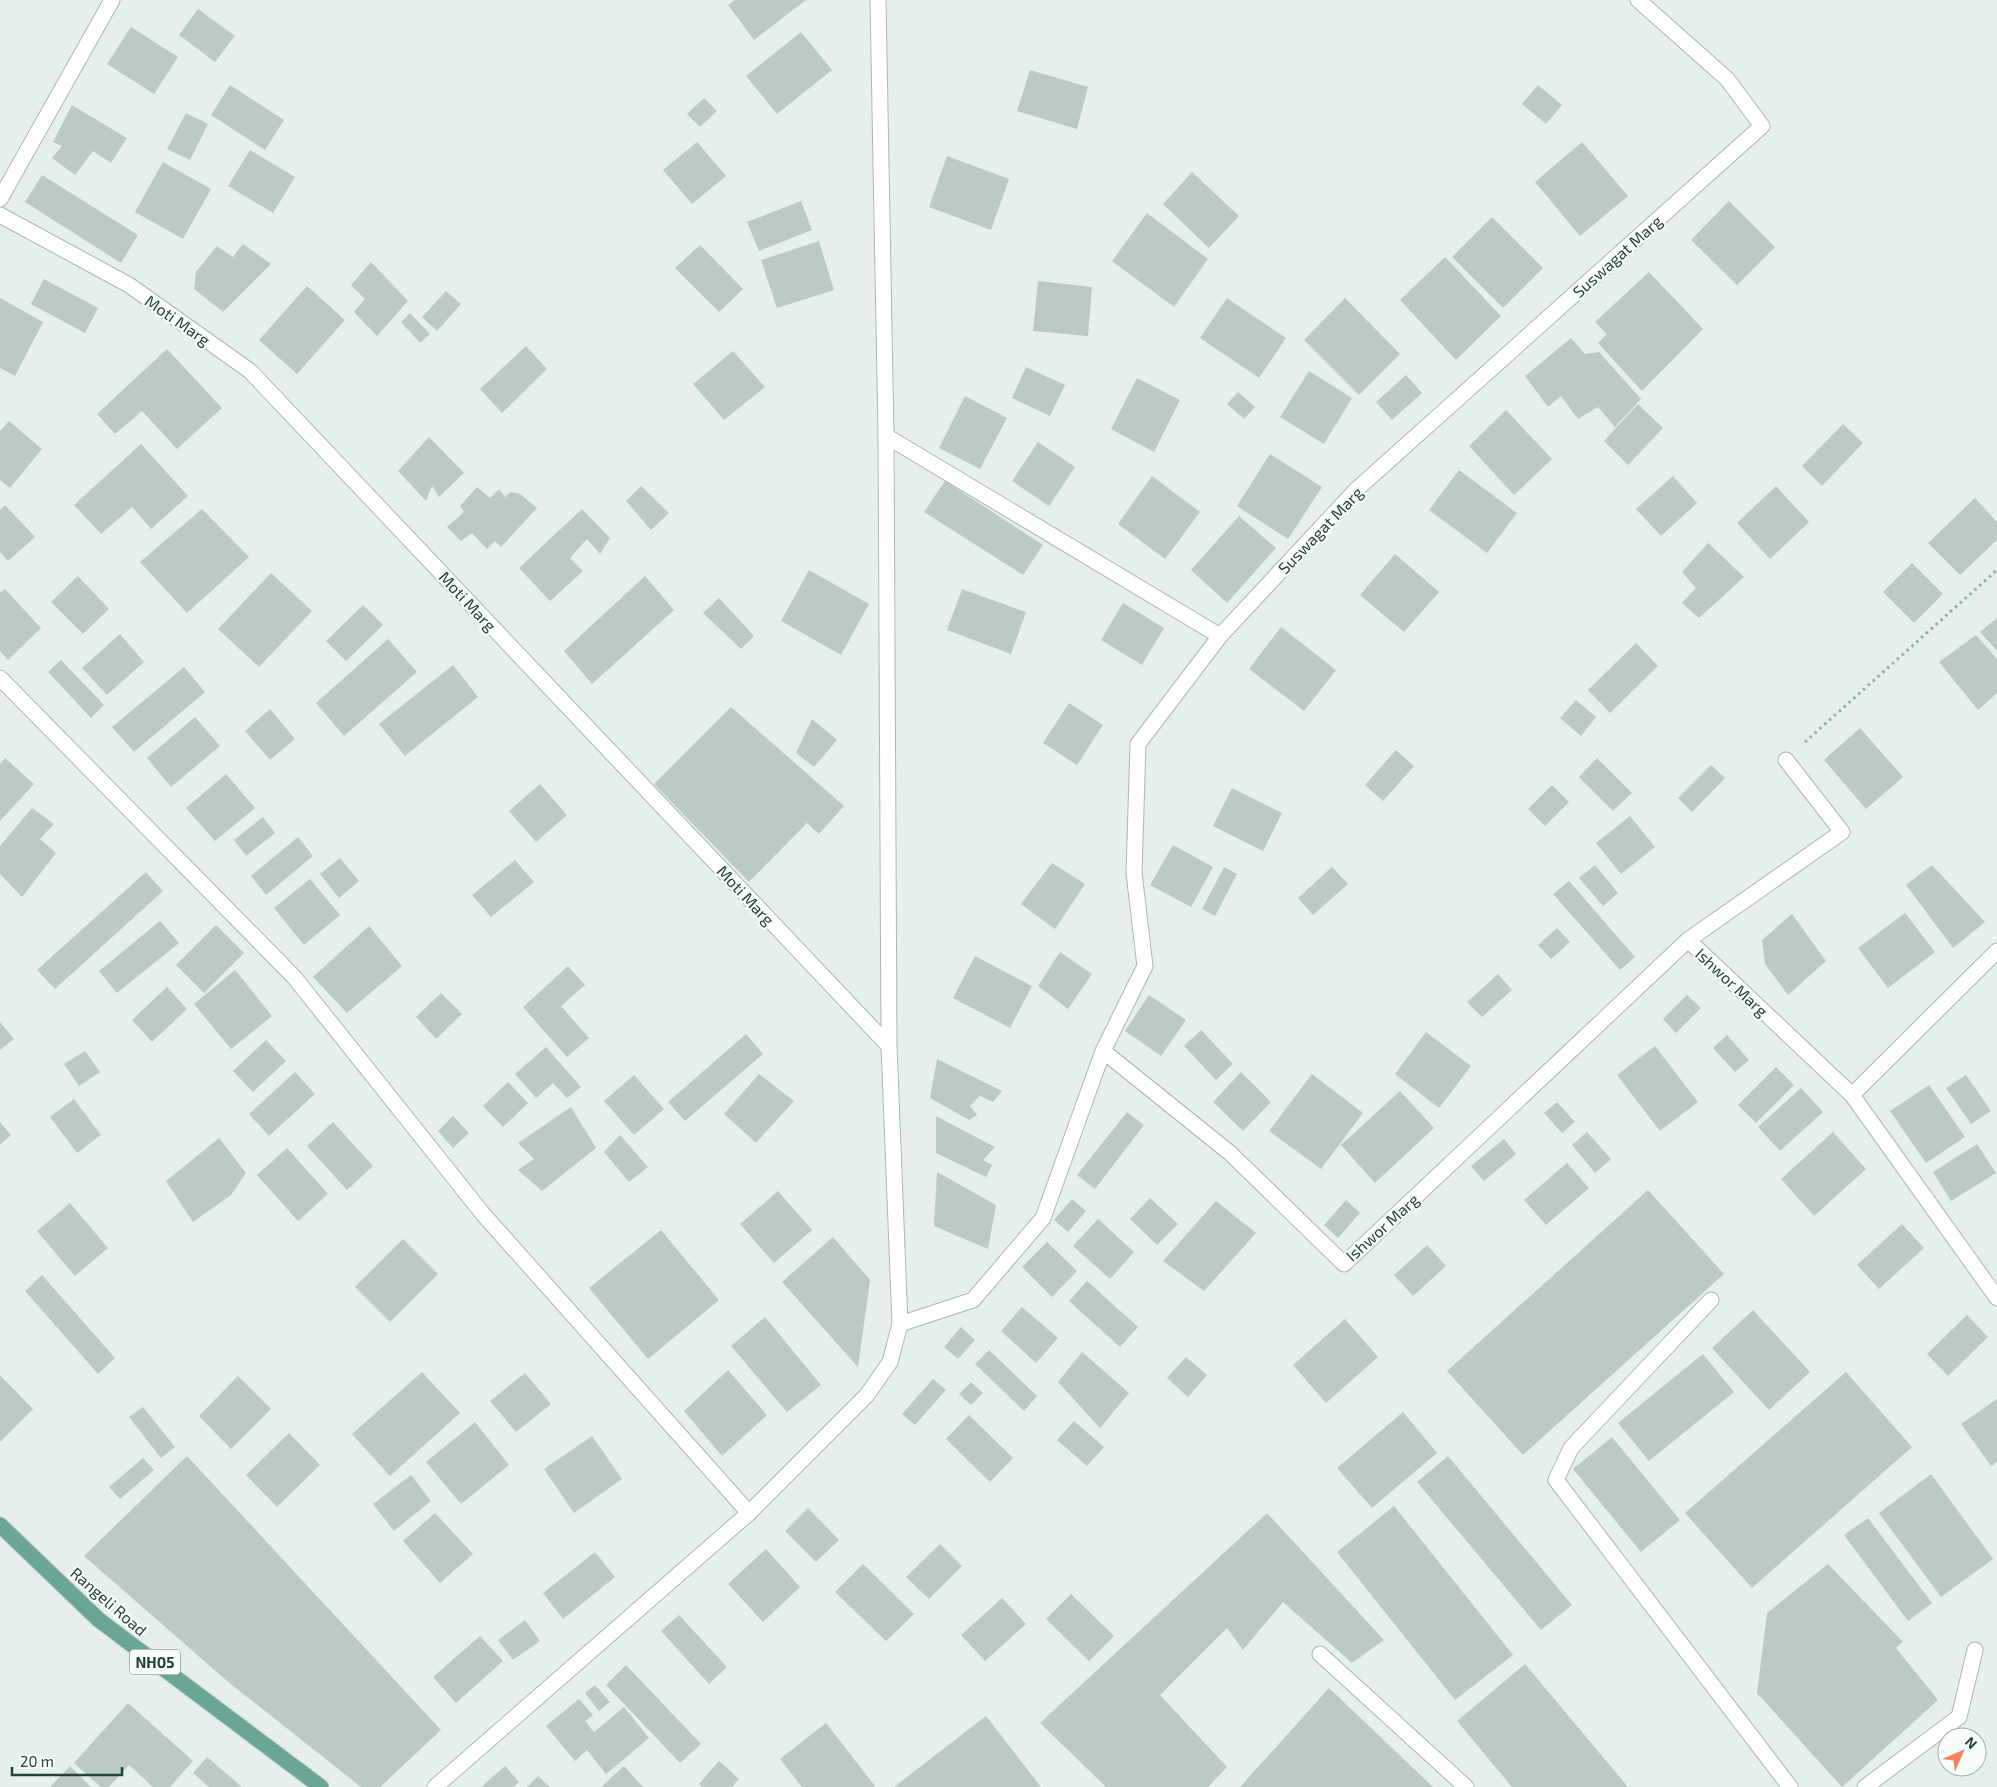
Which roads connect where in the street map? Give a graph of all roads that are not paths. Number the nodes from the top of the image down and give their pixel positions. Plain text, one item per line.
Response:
1 (112, 0) edge
2 (878, 0) edge
3 (1638, 0) edge
4 (0, 199) edge
5 (0, 214) edge
6 (886, 436) junction
7 (1220, 636) junction
8 (0, 678) edge
9 (1786, 760) road end
10 (1688, 940) junction
11 (1997, 951) edge
12 (889, 1046) junction
13 (1103, 1051) junction
14 (1852, 1095) junction
15 (1997, 1298) edge
16 (1711, 1300) dead end
17 (900, 1324) junction
18 (749, 1513) junction
19 (0, 1525) edge
20 (1975, 1650) dead end
21 (1320, 1654) dead end
22 (321, 1787) edge
23 (434, 1787) edge
24 (1466, 1787) edge
25 (1790, 1787) edge
26 (1865, 1787) edge

1 - 4 street
2 - 6 street
3 - 7 street, Suswagat Marg
5 - 12 street, Moti Marg
6 - 7 street
6 - 12 street
7 - 13 street, Suswagat Marg
8 - 18 street
9 - 10 street
10 - 13 street, Ishwor Marg
10 - 14 street, Ishwor Marg
11 - 14 street
12 - 17 street
13 - 17 street
14 - 15 street, Ishwor Marg
16 - 25 street
17 - 18 street
18 - 23 street
19 - 22 main road, Rangeli Road / NH05
20 - 26 street
21 - 24 street

